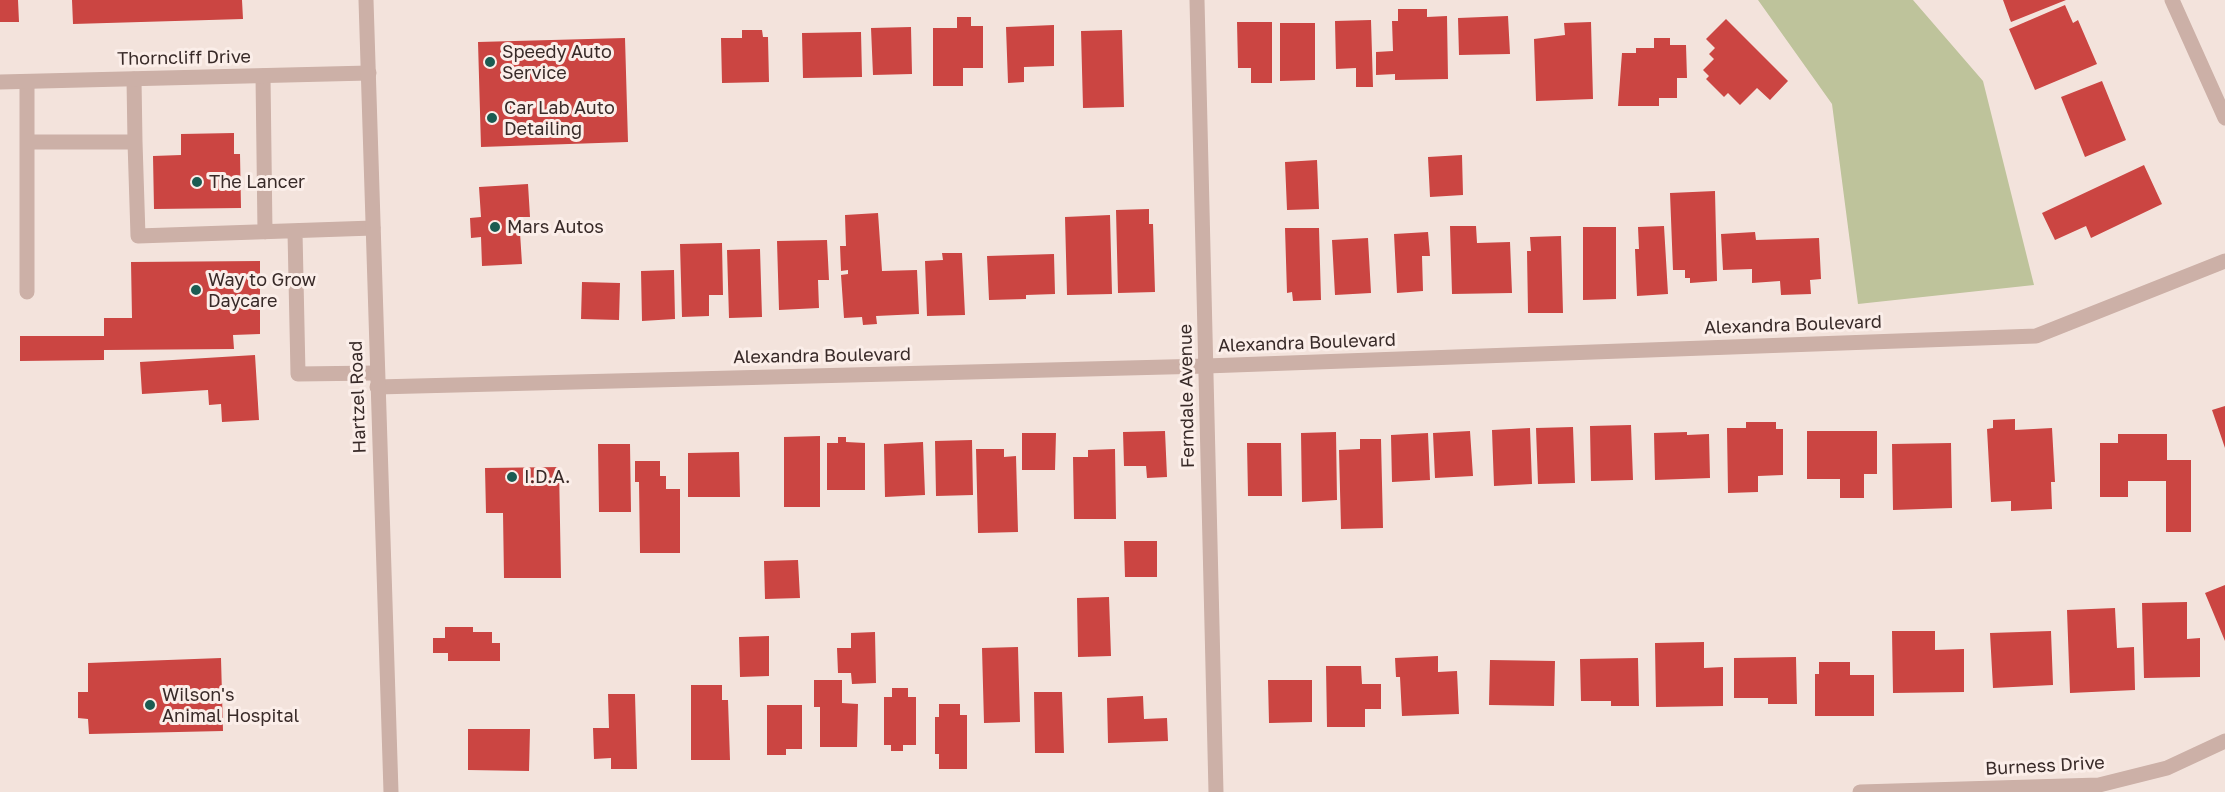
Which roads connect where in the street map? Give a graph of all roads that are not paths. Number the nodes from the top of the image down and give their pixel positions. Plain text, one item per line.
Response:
1 (366, 0) edge
2 (1197, 0) edge
3 (2172, 0) edge
4 (369, 73) junction
5 (262, 76) junction
6 (134, 79) junction
7 (0, 82) edge
8 (27, 82) junction
9 (2225, 118) edge
10 (27, 142) junction
11 (135, 142) junction
12 (373, 228) junction
13 (265, 232) junction
14 (295, 232) junction
15 (2225, 261) edge
16 (27, 292) dead end
17 (1206, 366) junction
18 (376, 380) junction
19 (2225, 741) edge
20 (391, 792) edge
21 (1216, 792) edge
22 (1860, 792) edge

1 - 4 street, Hartzel Road
2 - 17 street, Ferndale Avenue
3 - 9 street
4 - 5 street, Thorncliff Drive
4 - 12 street, Hartzel Road
5 - 6 street, Thorncliff Drive
5 - 13 street
6 - 8 street, Thorncliff Drive
6 - 11 street
7 - 8 street, Thorncliff Drive
8 - 10 street
10 - 11 street
10 - 16 street
11 - 13 street
12 - 14 street
12 - 18 street, Hartzel Road
13 - 14 street
14 - 18 street, Alexandra Boulevard
15 - 17 street, Alexandra Boulevard
17 - 18 street, Alexandra Boulevard
17 - 21 street, Ferndale Avenue
18 - 20 street, Hartzel Road
19 - 22 street, Burness Drive

